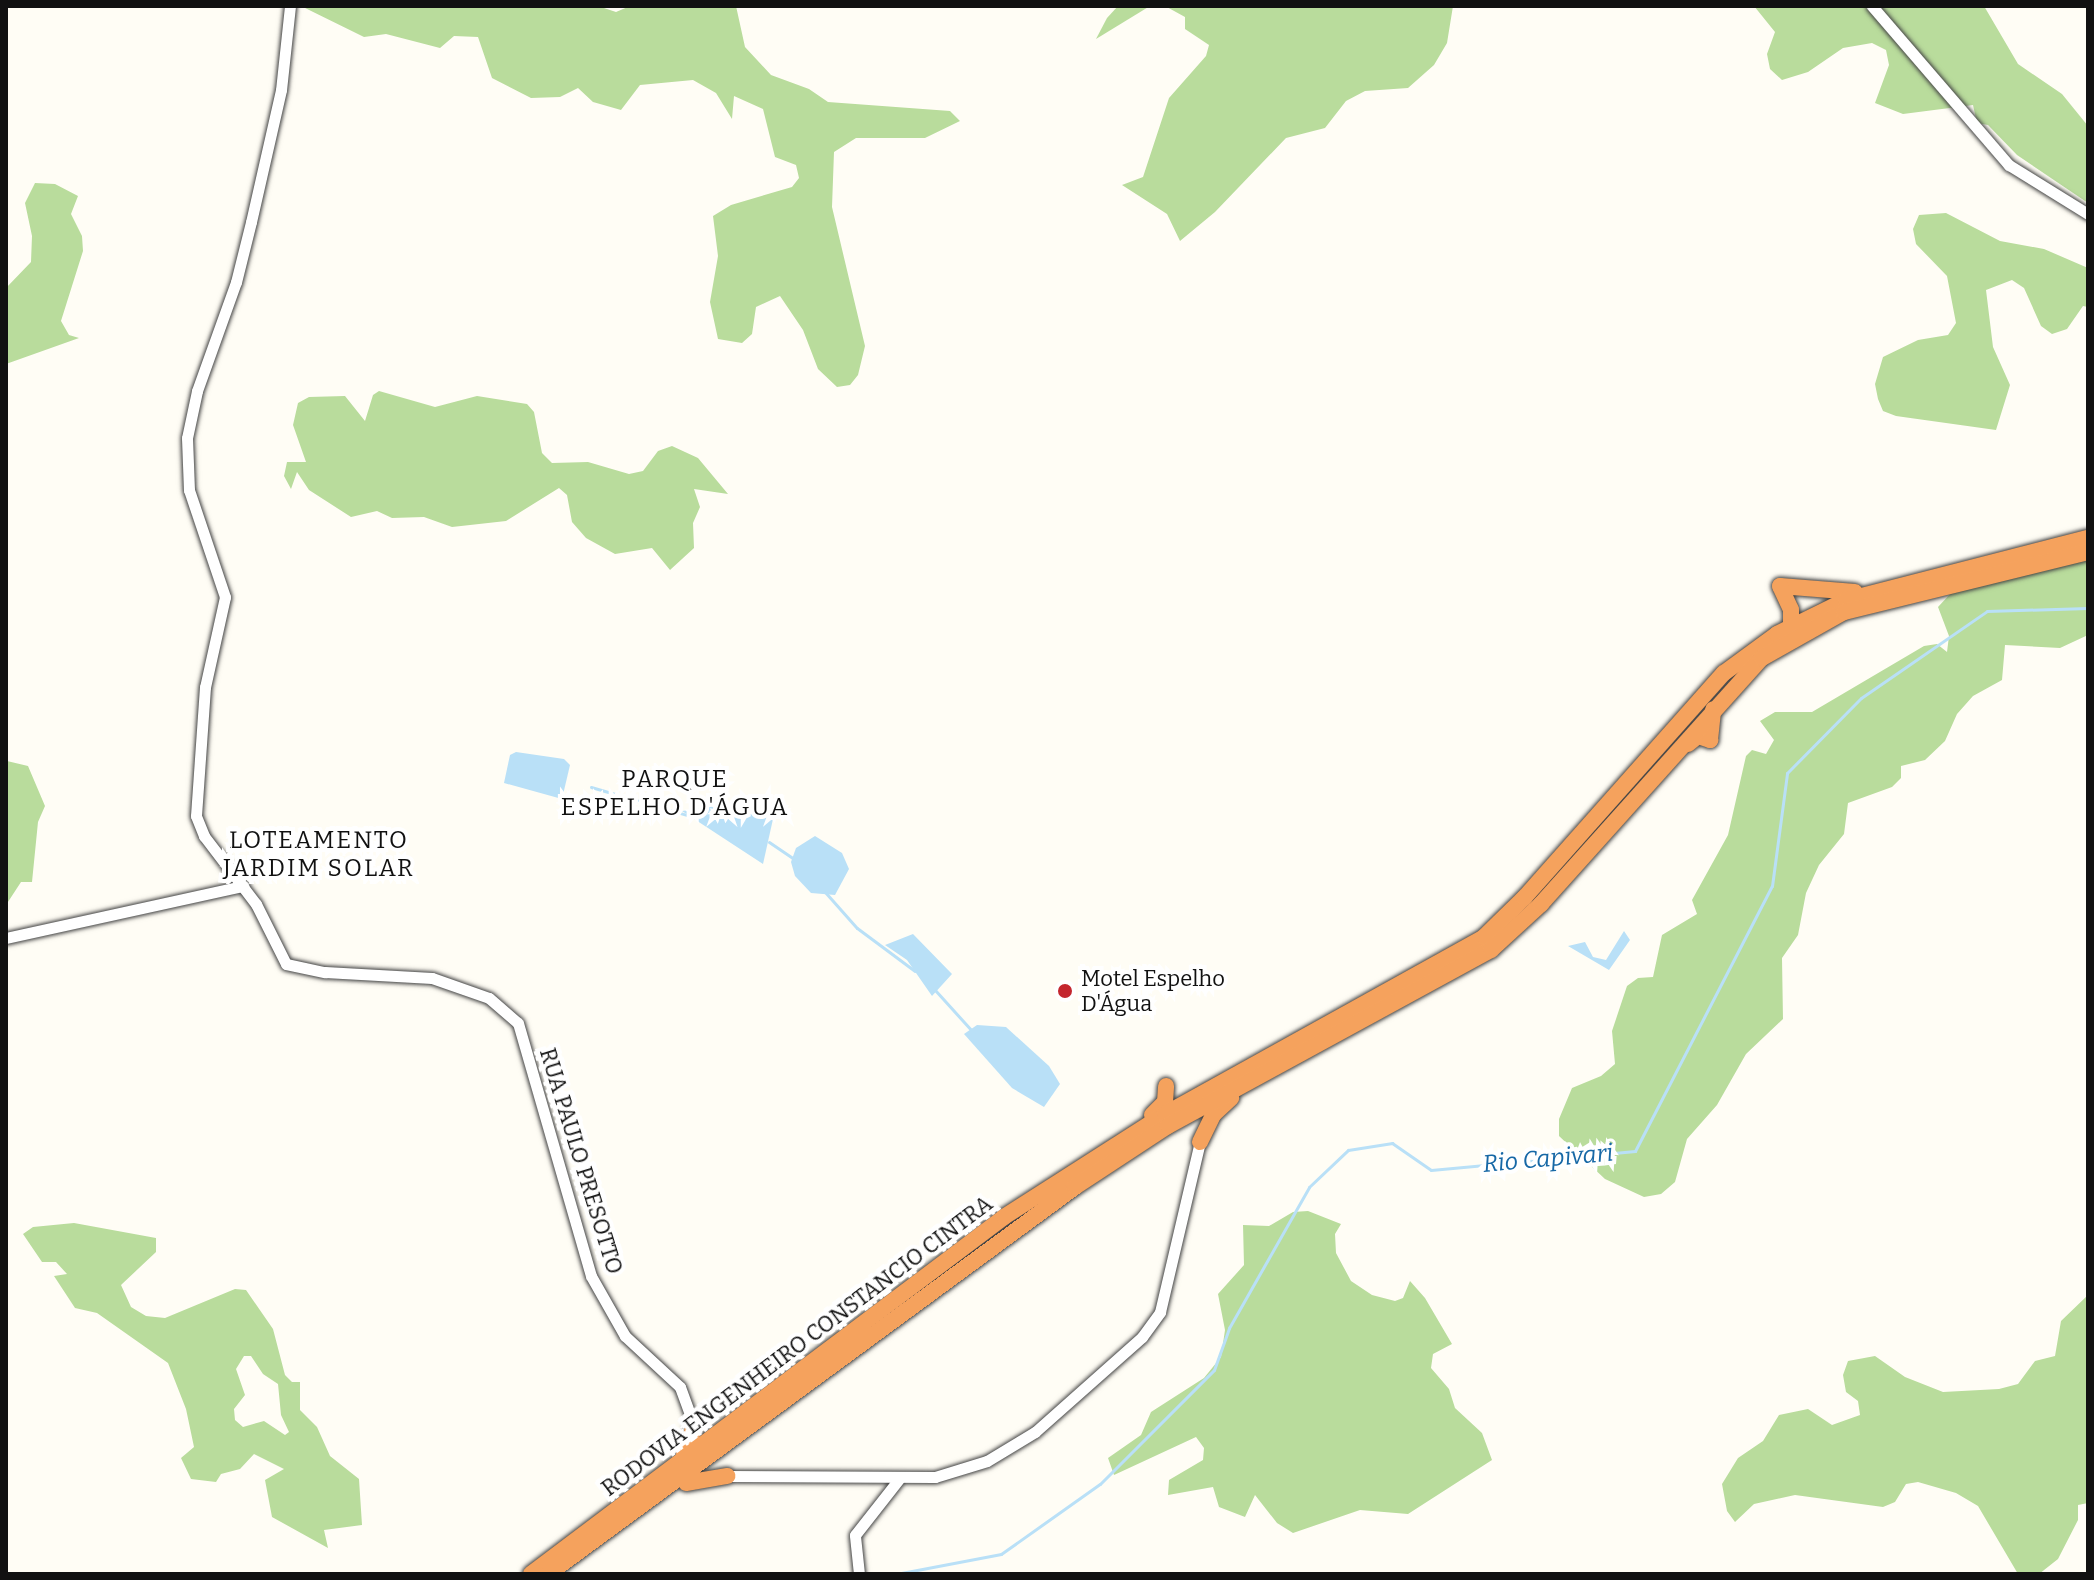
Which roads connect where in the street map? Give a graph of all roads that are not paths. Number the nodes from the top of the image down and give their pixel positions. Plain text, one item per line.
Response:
1 (290, 6) edge
2 (1872, 6) edge
3 (2088, 214) edge
4 (2088, 538) edge
5 (2088, 552) edge
6 (1896, 585) junction
7 (1791, 626) junction
8 (243, 886) junction
9 (6, 938) edge
10 (1225, 1080) junction
11 (1244, 1084) junction
12 (1168, 1126) junction
13 (1200, 1142) junction
14 (1057, 1184) junction
15 (693, 1423) junction
16 (740, 1427) junction
17 (727, 1476) junction
18 (899, 1479) junction
19 (645, 1489) junction
20 (643, 1508) junction
21 (531, 1574) edge
22 (548, 1574) edge
23 (859, 1574) edge

1 - 8 street
2 - 3 street
4 - 6 highway, RODOVIA ENGENHEIRO CONSTANCIO CINTRA
5 - 11 highway, RODOVIA ENGENHEIRO CONSTANCIO CINTRA
6 - 7 highway, RODOVIA ENGENHEIRO CONSTANCIO CINTRA
6 - 7 highway
7 - 10 highway, RODOVIA ENGENHEIRO CONSTANCIO CINTRA
8 - 9 street
8 - 15 street, RUA PAULO PRESOTTO
10 - 14 highway, RODOVIA ENGENHEIRO CONSTANCIO CINTRA
10 - 14 highway
11 - 12 highway, RODOVIA ENGENHEIRO CONSTANCIO CINTRA
11 - 13 highway
12 - 13 highway
12 - 16 highway, RODOVIA ENGENHEIRO CONSTANCIO CINTRA
13 - 18 street
14 - 16 highway, RODOVIA ENGENHEIRO CONSTANCIO CINTRA
15 - 16 highway
15 - 19 highway
16 - 17 highway
16 - 19 highway, RODOVIA ENGENHEIRO CONSTANCIO CINTRA
16 - 20 highway, RODOVIA ENGENHEIRO CONSTANCIO CINTRA
17 - 18 street
17 - 20 highway
18 - 23 street
19 - 21 highway, RODOVIA ENGENHEIRO CONSTANCIO CINTRA
20 - 22 highway, RODOVIA ENGENHEIRO CONSTANCIO CINTRA

